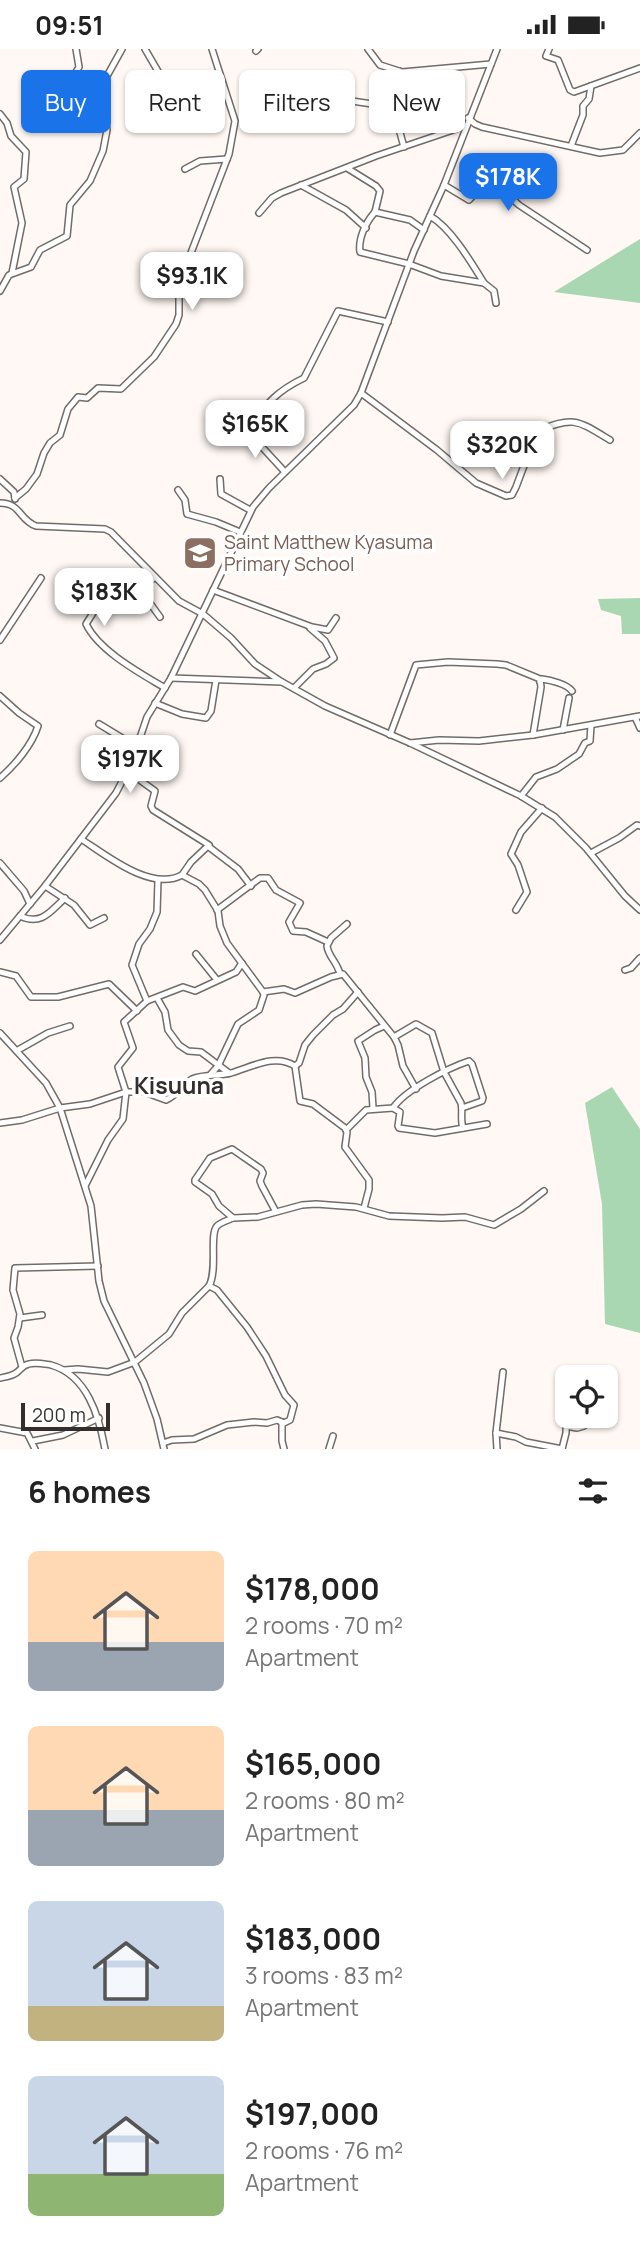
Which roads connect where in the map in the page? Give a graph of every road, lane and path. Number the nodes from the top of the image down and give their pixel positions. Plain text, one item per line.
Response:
1 (76, 49) edge
2 (121, 49) edge
3 (145, 49) edge
4 (212, 49) edge
5 (368, 49) edge
6 (497, 49) edge
7 (549, 49) edge
8 (491, 64) junction
9 (640, 68) edge
10 (77, 70) edge
11 (111, 70) edge
12 (157, 70) edge
13 (396, 70) edge
14 (433, 70) edge
15 (591, 86) junction
16 (0, 114) edge
17 (468, 118) junction
18 (466, 126) junction
19 (107, 133) edge
20 (400, 133) edge
21 (640, 133) edge
22 (571, 146) junction
23 (404, 147) junction
24 (227, 159) junction
25 (347, 168) junction
26 (185, 169) dead end
27 (301, 185) junction
28 (444, 185) junction
29 (375, 212) junction
30 (259, 213) dead end
31 (430, 216) junction
32 (366, 228) junction
33 (424, 230) junction
34 (587, 250) dead end
35 (410, 264) junction
36 (12, 273) junction
37 (484, 283) junction
38 (0, 291) edge
39 (496, 303) dead end
40 (388, 322) junction
41 (361, 393) junction
42 (610, 440) dead end
43 (285, 473) junction
44 (0, 479) edge
45 (220, 479) dead end
46 (178, 490) dead end
47 (13, 501) junction
48 (0, 503) edge
49 (250, 510) junction
50 (240, 532) junction
51 (155, 577) junction
52 (41, 578) dead end
53 (139, 588) junction
54 (213, 590) junction
55 (203, 614) junction
56 (160, 617) dead end
57 (336, 618) dead end
58 (308, 626) junction
59 (0, 640) edge
60 (172, 678) junction
61 (216, 680) junction
62 (282, 682) junction
63 (540, 682) junction
64 (165, 688) junction
65 (294, 688) junction
66 (572, 691) dead end
67 (0, 696) edge
68 (569, 698) dead end
69 (155, 702) junction
70 (637, 716) edge
71 (99, 723) dead end
72 (605, 723) junction
73 (591, 725) junction
74 (640, 728) edge
75 (563, 730) junction
76 (610, 730) dead end
77 (390, 735) junction
78 (533, 735) junction
79 (410, 743) junction
80 (138, 744) junction
81 (129, 769) junction
82 (0, 778) edge
83 (520, 796) junction
84 (542, 808) junction
85 (640, 826) edge
86 (81, 839) junction
87 (209, 847) junction
88 (591, 853) junction
89 (0, 863) edge
90 (182, 875) junction
91 (158, 880) junction
92 (45, 886) junction
93 (251, 886) junction
94 (65, 898) junction
95 (30, 904) junction
96 (217, 910) junction
97 (516, 910) dead end
98 (640, 910) edge
99 (20, 916) junction
100 (104, 918) dead end
101 (347, 923) dead end
102 (0, 940) edge
103 (328, 941) junction
104 (196, 954) dead end
105 (640, 958) edge
106 (242, 963) junction
107 (625, 970) dead end
108 (0, 972) edge
109 (340, 974) junction
110 (217, 980) junction
111 (263, 992) junction
112 (358, 992) junction
113 (157, 998) junction
114 (147, 1001) junction
115 (137, 1011) junction
116 (70, 1026) dead end
117 (384, 1026) junction
118 (0, 1033) edge
119 (394, 1037) junction
120 (18, 1050) junction
121 (218, 1066) junction
122 (295, 1066) junction
123 (444, 1072) junction
124 (229, 1073) junction
125 (209, 1075) junction
126 (416, 1089) junction
127 (126, 1091) junction
128 (60, 1108) junction
129 (373, 1108) junction
130 (393, 1108) junction
131 (462, 1108) junction
132 (0, 1123) edge
133 (487, 1124) dead end
134 (463, 1128) junction
135 (346, 1130) junction
136 (85, 1186) junction
137 (544, 1191) dead end
138 (364, 1208) junction
139 (276, 1212) junction
140 (233, 1218) junction
141 (97, 1266) junction
142 (209, 1286) junction
143 (42, 1315) dead end
144 (20, 1318) junction
145 (135, 1362) junction
146 (22, 1367) junction
147 (64, 1370) junction
148 (503, 1372) dead end
149 (0, 1378) edge
150 (99, 1418) junction
151 (282, 1422) junction
152 (0, 1428) edge
153 (566, 1428) edge
154 (496, 1433) junction
155 (333, 1436) dead end
156 (33, 1441) junction
157 (163, 1446) edge
158 (36, 1449) edge
159 (104, 1449) edge
160 (284, 1449) edge
161 (328, 1449) edge
162 (498, 1449) edge
163 (562, 1449) edge

1 - 10 street
2 - 11 street
3 - 12 street
4 - 24 street
5 - 13 street
6 - 8 street
7 - 15 street
8 - 14 street
8 - 17 street
9 - 15 street
15 - 22 street
16 - 36 street
17 - 18 street
17 - 22 street
18 - 23 street
18 - 28 street
19 - 36 street
20 - 23 street
21 - 22 street
23 - 25 street
24 - 26 street
24 - 47 street
25 - 27 street
25 - 29 street
27 - 30 street
27 - 32 street
28 - 31 street
28 - 34 street
29 - 32 street
29 - 33 street
31 - 33 street
31 - 37 street
32 - 35 street
33 - 35 street
35 - 37 street
35 - 40 street
36 - 38 street
37 - 39 street
40 - 41 street
40 - 43 street
41 - 42 street
41 - 43 street
43 - 49 street
44 - 47 street
45 - 49 street
46 - 50 street
47 - 48 street
47 - 51 street
49 - 50 street
50 - 54 street
51 - 53 street
51 - 55 street
52 - 59 street
53 - 56 street
53 - 64 street
54 - 55 street
54 - 58 street
55 - 60 street
55 - 62 street
57 - 58 street
58 - 65 street
60 - 61 street
60 - 64 street
61 - 62 street
61 - 69 street
62 - 65 street
63 - 66 street
63 - 77 street
63 - 78 street
64 - 69 street
65 - 77 street
67 - 82 street
68 - 75 street
69 - 80 street
70 - 72 street
70 - 74 street
71 - 80 street
72 - 73 street
72 - 76 street
73 - 75 street
73 - 83 street
75 - 78 street
77 - 79 street
78 - 79 street
79 - 83 street
80 - 81 street
81 - 86 street
81 - 87 street
83 - 84 street
84 - 88 street
84 - 97 street
85 - 88 street
86 - 91 street
86 - 92 street
87 - 90 street
87 - 93 street
88 - 98 street
89 - 95 street
90 - 91 street
90 - 96 street
91 - 114 street
92 - 94 street
92 - 95 street
93 - 96 street
93 - 103 street
94 - 99 street
94 - 100 street
95 - 99 street
96 - 106 street
99 - 102 street
101 - 103 street
103 - 109 street
104 - 110 street
105 - 107 street
106 - 110 street
106 - 111 street
108 - 115 street
109 - 111 street
109 - 112 street
110 - 113 street
111 - 121 street
112 - 117 street
112 - 122 street
113 - 114 street
113 - 121 street
114 - 115 street
115 - 127 street
116 - 120 street
117 - 119 street
117 - 129 street
118 - 120 street
119 - 123 street
119 - 126 street
120 - 128 street
121 - 124 street
121 - 125 street
122 - 124 street
122 - 135 street
123 - 126 street
123 - 131 street
123 - 131 street
124 - 125 street
125 - 127 street
126 - 130 street
127 - 128 street
127 - 136 street
128 - 132 street
128 - 136 street
129 - 130 street
129 - 135 street
130 - 134 street
131 - 134 street
133 - 134 street
135 - 138 street
136 - 141 street
137 - 138 street
138 - 139 street
139 - 140 street
139 - 140 street
140 - 142 street
141 - 144 street
141 - 145 street
142 - 145 street
142 - 151 street
143 - 144 street
144 - 146 street
145 - 147 street
145 - 157 street
146 - 147 street
146 - 149 street
147 - 150 street
148 - 154 street
150 - 156 street
150 - 159 street
151 - 157 street
151 - 160 street
152 - 156 street
153 - 163 street
154 - 162 street
154 - 163 street
155 - 161 street
156 - 158 street

